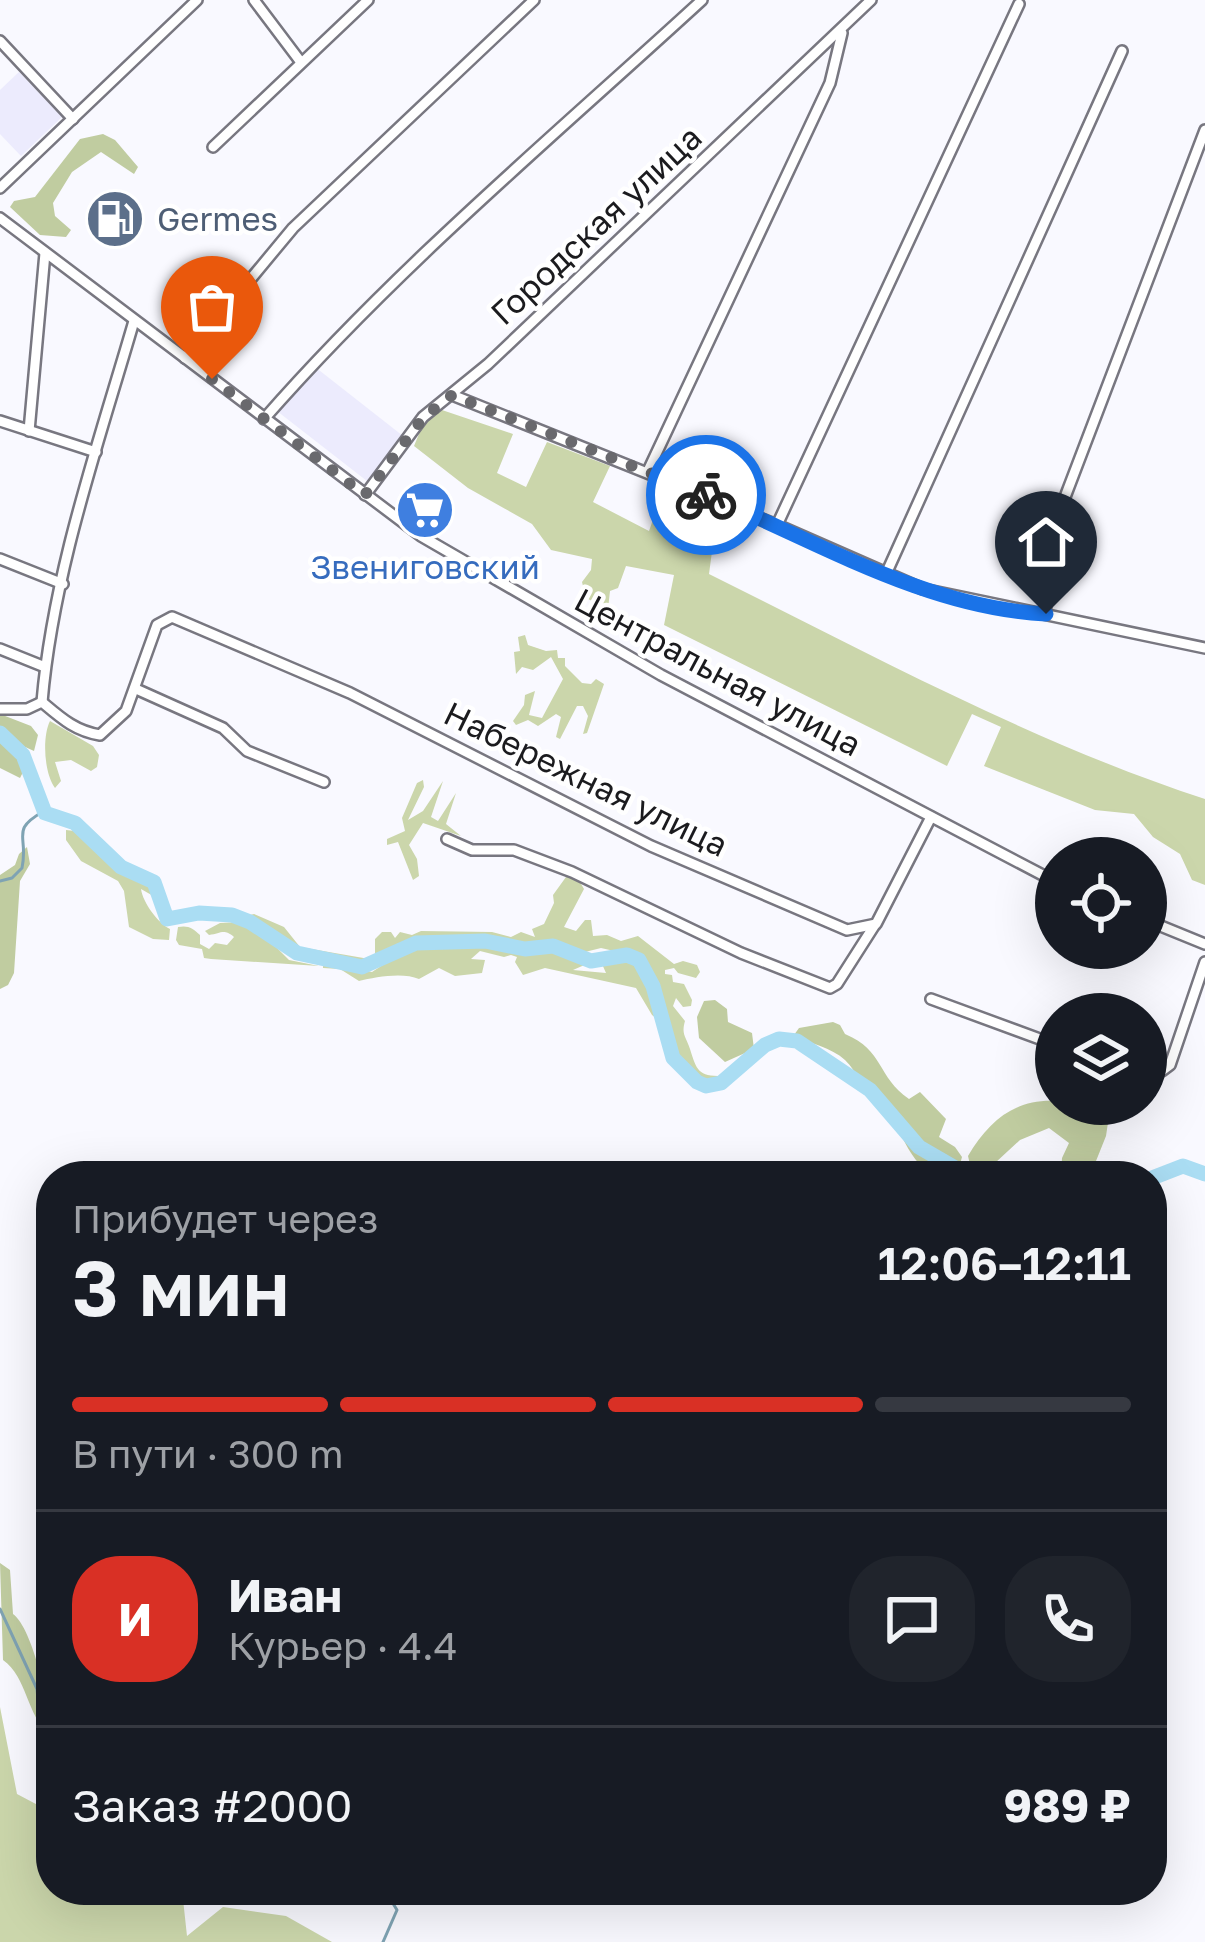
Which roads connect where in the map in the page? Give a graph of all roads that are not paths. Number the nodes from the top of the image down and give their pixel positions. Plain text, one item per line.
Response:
1 (197, 0) edge
2 (254, 0) edge
3 (368, 0) edge
4 (534, 0) edge
5 (702, 0) edge
6 (869, 1) edge
7 (1019, 4) dead end
8 (842, 31) junction
9 (0, 41) edge
10 (1122, 51) dead end
11 (300, 61) junction
12 (73, 119) junction
13 (1205, 130) edge
14 (213, 147) dead end
15 (0, 188) edge
16 (0, 218) edge
17 (46, 253) junction
18 (134, 321) junction
19 (184, 358) junction
20 (452, 395) junction
21 (264, 419) junction
22 (0, 421) edge
23 (29, 430) junction
24 (97, 452) junction
25 (647, 471) junction
26 (365, 495) junction
27 (777, 524) junction
28 (0, 559) edge
29 (886, 574) junction
30 (63, 584) junction
31 (1046, 614) junction
32 (1205, 648) edge
33 (0, 649) edge
34 (45, 668) junction
35 (136, 689) junction
36 (42, 702) junction
37 (0, 709) edge
38 (325, 782) dead end
39 (931, 817) junction
40 (447, 839) dead end
41 (1035, 871) edge
42 (876, 924) junction
43 (1167, 929) edge
44 (1205, 944) edge
45 (1205, 962) edge
46 (931, 999) dead end
47 (1035, 1037) edge
48 (1167, 1067) edge

1 - 12 street
2 - 11 street
3 - 11 street
4 - 19 street
5 - 21 street
6 - 8 street, Городская улица
7 - 27 street
8 - 20 street, Городская улица
8 - 25 street
9 - 12 street
10 - 29 street
11 - 14 street
12 - 15 street
13 - 31 street
16 - 17 street, Центральная улица
17 - 18 street, Центральная улица
17 - 23 street
18 - 19 street, Центральная улица
18 - 24 street
19 - 21 street, Центральная улица
20 - 25 street
20 - 26 street, Городская улица
21 - 26 street, Центральная улица
22 - 23 street
23 - 24 street
24 - 30 street
25 - 27 street
26 - 39 street, Центральная улица
27 - 29 street
28 - 30 street
29 - 31 street
30 - 34 street
31 - 32 street
33 - 34 street
34 - 36 street
35 - 36 street
35 - 38 street
35 - 42 street, Набережная улица
36 - 37 street
39 - 41 street, Центральная улица
39 - 42 street
40 - 42 street
43 - 44 street
45 - 48 street
46 - 47 street

